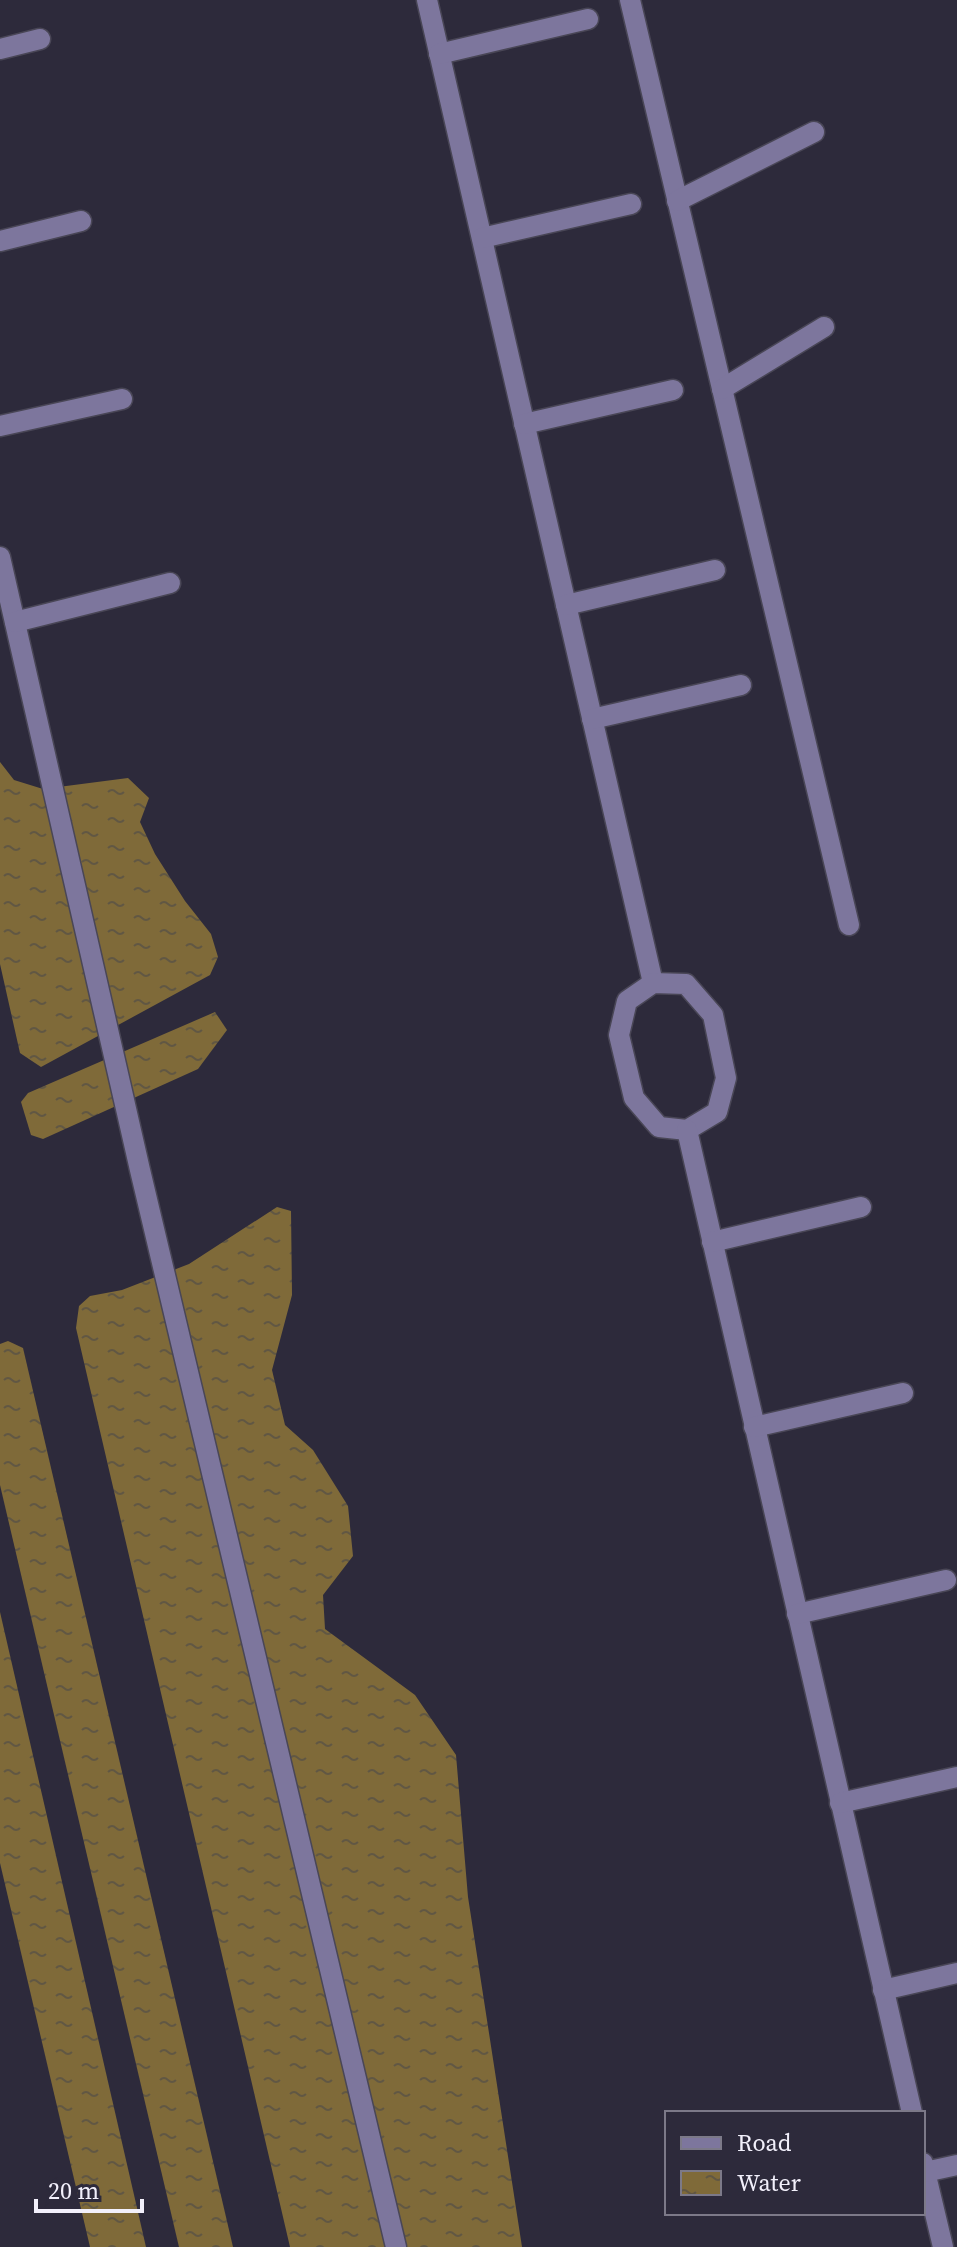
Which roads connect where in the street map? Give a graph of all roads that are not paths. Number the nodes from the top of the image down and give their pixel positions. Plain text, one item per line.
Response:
1 (427, 0) edge
2 (630, 0) edge
3 (588, 19) dead end
4 (40, 39) dead end
5 (0, 49) edge
6 (439, 54) junction
7 (814, 132) dead end
8 (677, 201) junction
9 (631, 204) dead end
10 (81, 221) dead end
11 (482, 238) junction
12 (0, 241) edge
13 (824, 327) dead end
14 (722, 389) junction
15 (673, 390) dead end
16 (122, 399) dead end
17 (524, 424) junction
18 (0, 426) edge
19 (0, 557) edge
20 (715, 570) dead end
21 (170, 583) dead end
22 (566, 605) junction
23 (15, 622) junction
24 (741, 685) dead end
25 (592, 719) junction
26 (849, 925) dead end
27 (653, 983) junction
28 (687, 1130) junction
29 (861, 1207) dead end
30 (712, 1242) junction
31 (903, 1393) dead end
32 (754, 1427) junction
33 (946, 1580) dead end
34 (797, 1614) junction
35 (957, 1777) edge
36 (840, 1803) junction
37 (957, 1973) edge
38 (883, 1990) junction
39 (912, 2111) edge
40 (957, 2165) edge
41 (925, 2168) edge
42 (925, 2172) edge
43 (396, 2247) edge
44 (943, 2247) edge

1 - 6 street
2 - 8 street
3 - 6 street
4 - 5 street
6 - 11 street
7 - 8 street
8 - 14 street
9 - 11 street
10 - 12 street
11 - 17 street
13 - 14 street
14 - 26 street
15 - 17 street
16 - 18 street
17 - 22 street
19 - 23 street
20 - 22 street
21 - 23 street
22 - 25 street
23 - 43 street
24 - 25 street
25 - 27 street
27 - 28 street
27 - 28 street
28 - 30 street
29 - 30 street
30 - 32 street
31 - 32 street
32 - 34 street
33 - 34 street
34 - 36 street
35 - 36 street
36 - 38 street
37 - 38 street
38 - 39 street
40 - 41 street
42 - 44 street

